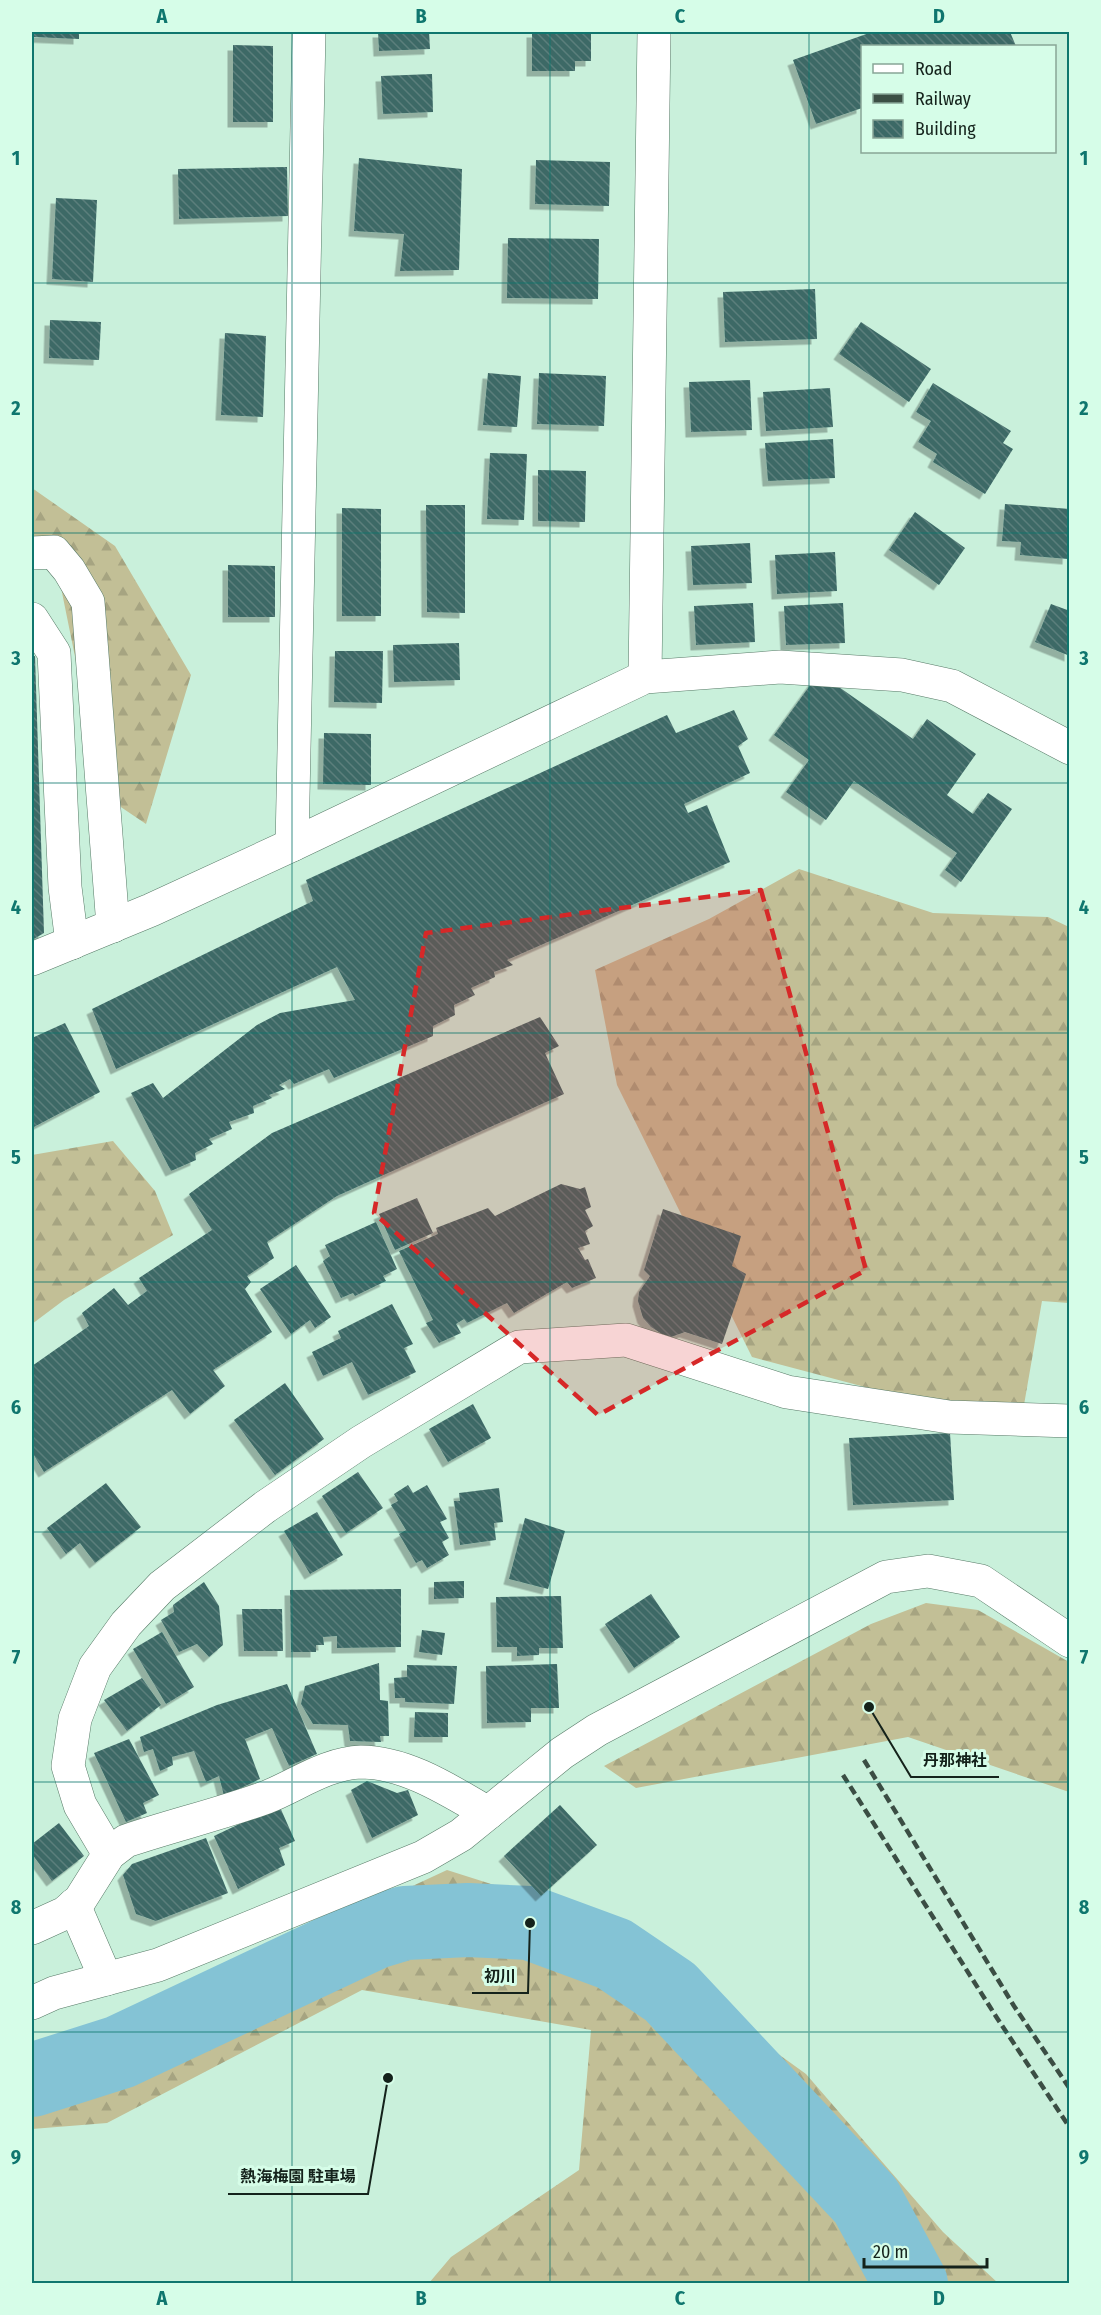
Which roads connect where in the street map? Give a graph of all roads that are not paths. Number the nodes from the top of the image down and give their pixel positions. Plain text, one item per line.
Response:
1 (309, 32) edge
2 (654, 32) edge
3 (32, 553) edge
4 (32, 619) edge
5 (645, 677) junction
6 (1070, 748) edge
7 (292, 846) junction
8 (113, 926) junction
9 (72, 943) junction
10 (32, 959) edge
11 (1070, 1421) edge
12 (1070, 1641) edge
13 (488, 1813) junction
14 (109, 1854) junction
15 (74, 1905) junction
16 (32, 1928) edge
17 (106, 1979) junction
18 (32, 2003) edge

1 - 7 street
2 - 5 street
3 - 8 street
4 - 9 street
5 - 6 street
5 - 7 street
7 - 8 street
8 - 9 street
9 - 10 street
11 - 14 street
12 - 13 street
13 - 14 street
13 - 17 street
14 - 15 street
15 - 16 street
15 - 17 street
17 - 18 street

